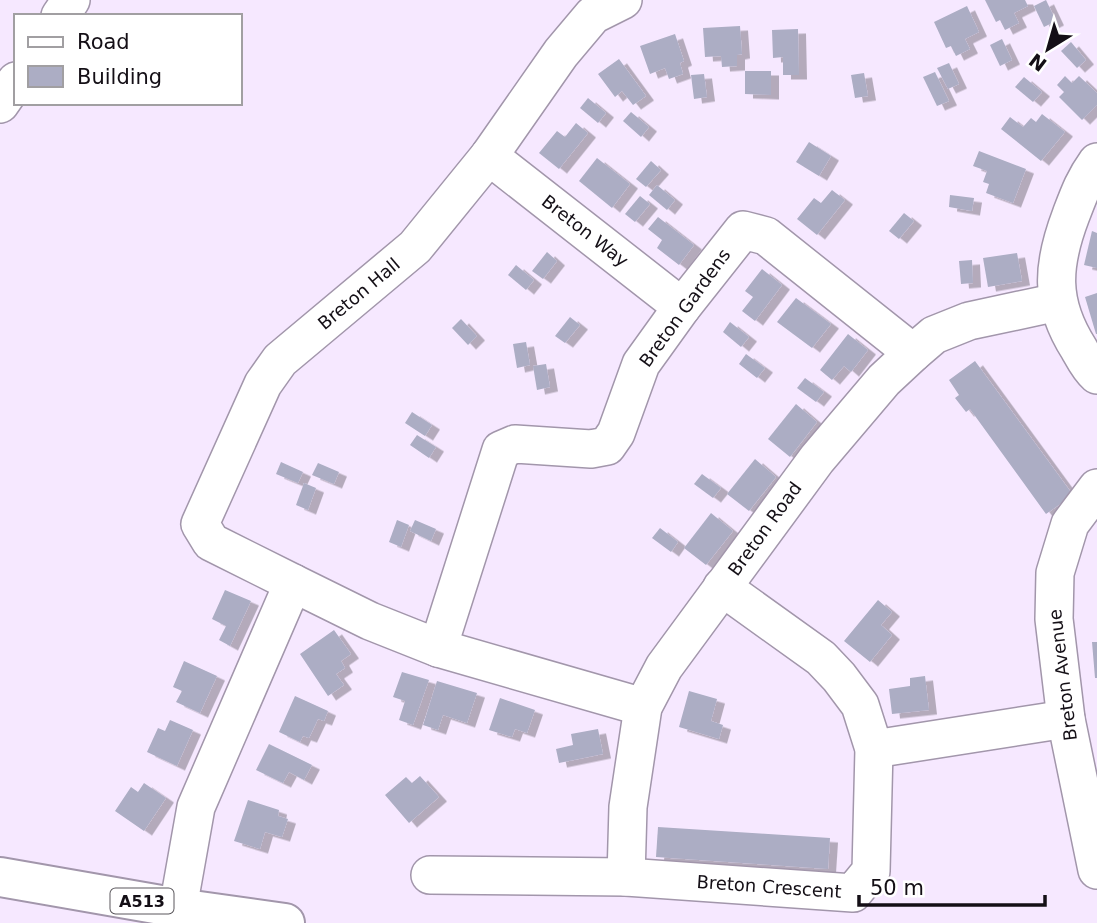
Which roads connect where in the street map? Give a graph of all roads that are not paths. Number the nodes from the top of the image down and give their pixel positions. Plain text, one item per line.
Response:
1 (623, 0) edge
2 (14, 84) edge
3 (0, 104) edge
4 (489, 156) junction
5 (1097, 162) edge
6 (1058, 302) junction
7 (682, 307) junction
8 (913, 353) junction
9 (1097, 375) edge
10 (1097, 488) edge
11 (293, 583) junction
12 (722, 587) junction
13 (438, 648) junction
14 (643, 707) junction
15 (1066, 719) junction
16 (874, 750) junction
17 (436, 866) dead end
18 (1097, 870) edge
19 (0, 877) edge
20 (625, 877) junction
21 (178, 908) junction
22 (285, 923) edge

1 - 4 street, Breton Hall
2 - 3 street
4 - 7 street, Breton Way
4 - 11 street, Breton Hall
5 - 6 street
6 - 8 street, Breton Road
6 - 9 street
7 - 8 street, Breton Gardens
7 - 13 street, Breton Gardens
8 - 12 street, Breton Road
10 - 15 street, Breton Avenue
11 - 13 street, Breton Hall
11 - 21 street
12 - 14 street, Breton Road
12 - 16 street, Breton Crescent
13 - 14 street, Breton Hall
14 - 20 street, Breton Road
15 - 16 street
15 - 18 street, Breton Avenue
16 - 20 street, Breton Crescent
17 - 20 street, Breton Crescent
19 - 21 main road, A513
21 - 22 main road, A513

